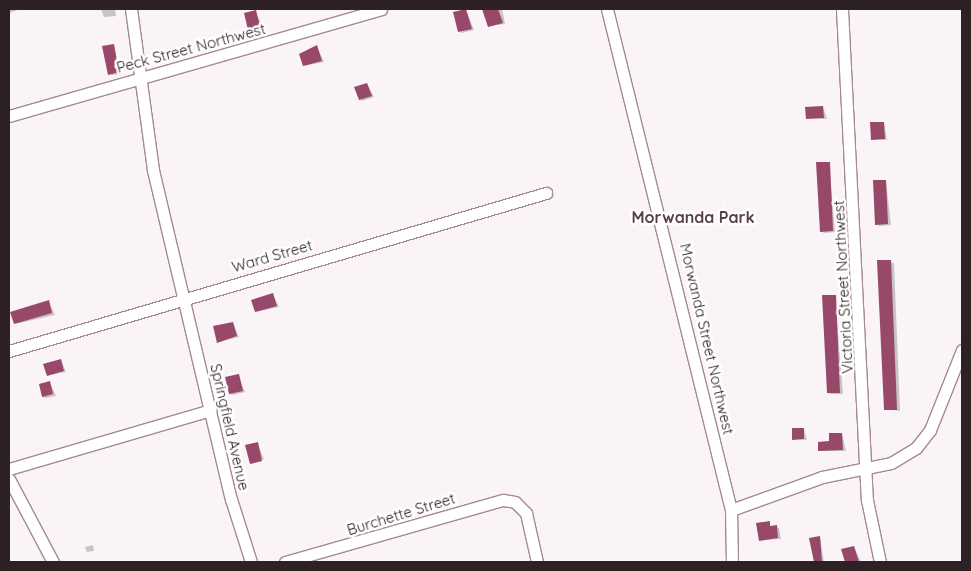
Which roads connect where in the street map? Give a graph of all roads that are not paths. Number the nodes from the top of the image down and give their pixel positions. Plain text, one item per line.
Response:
1 (131, 9) edge
2 (381, 9) edge
3 (607, 9) edge
4 (842, 9) edge
5 (138, 77) junction
6 (9, 116) edge
7 (546, 193) dead end
8 (183, 298) junction
9 (962, 350) edge
10 (9, 351) edge
11 (211, 410) junction
12 (864, 467) junction
13 (9, 469) edge
14 (9, 479) edge
15 (731, 510) junction
16 (53, 562) edge
17 (251, 562) edge
18 (286, 562) edge
19 (537, 562) edge
20 (732, 562) edge
21 (880, 562) edge

1 - 5 street, Springfield Avenue
2 - 5 street, Peck Street Northwest
3 - 15 street, Morwanda Street Northwest
4 - 12 street, Victoria Street Northwest
5 - 6 street, Peck Street Northwest
5 - 8 street, Springfield Avenue
7 - 8 street, Ward Street
8 - 10 street, Ward Street
8 - 11 street, Springfield Avenue
9 - 12 street
11 - 13 street
11 - 17 street, Springfield Avenue
12 - 15 street
12 - 21 street, Victoria Street Northwest
14 - 16 street
15 - 20 street, Morwanda Street Northwest
18 - 19 street, Burchette Street

